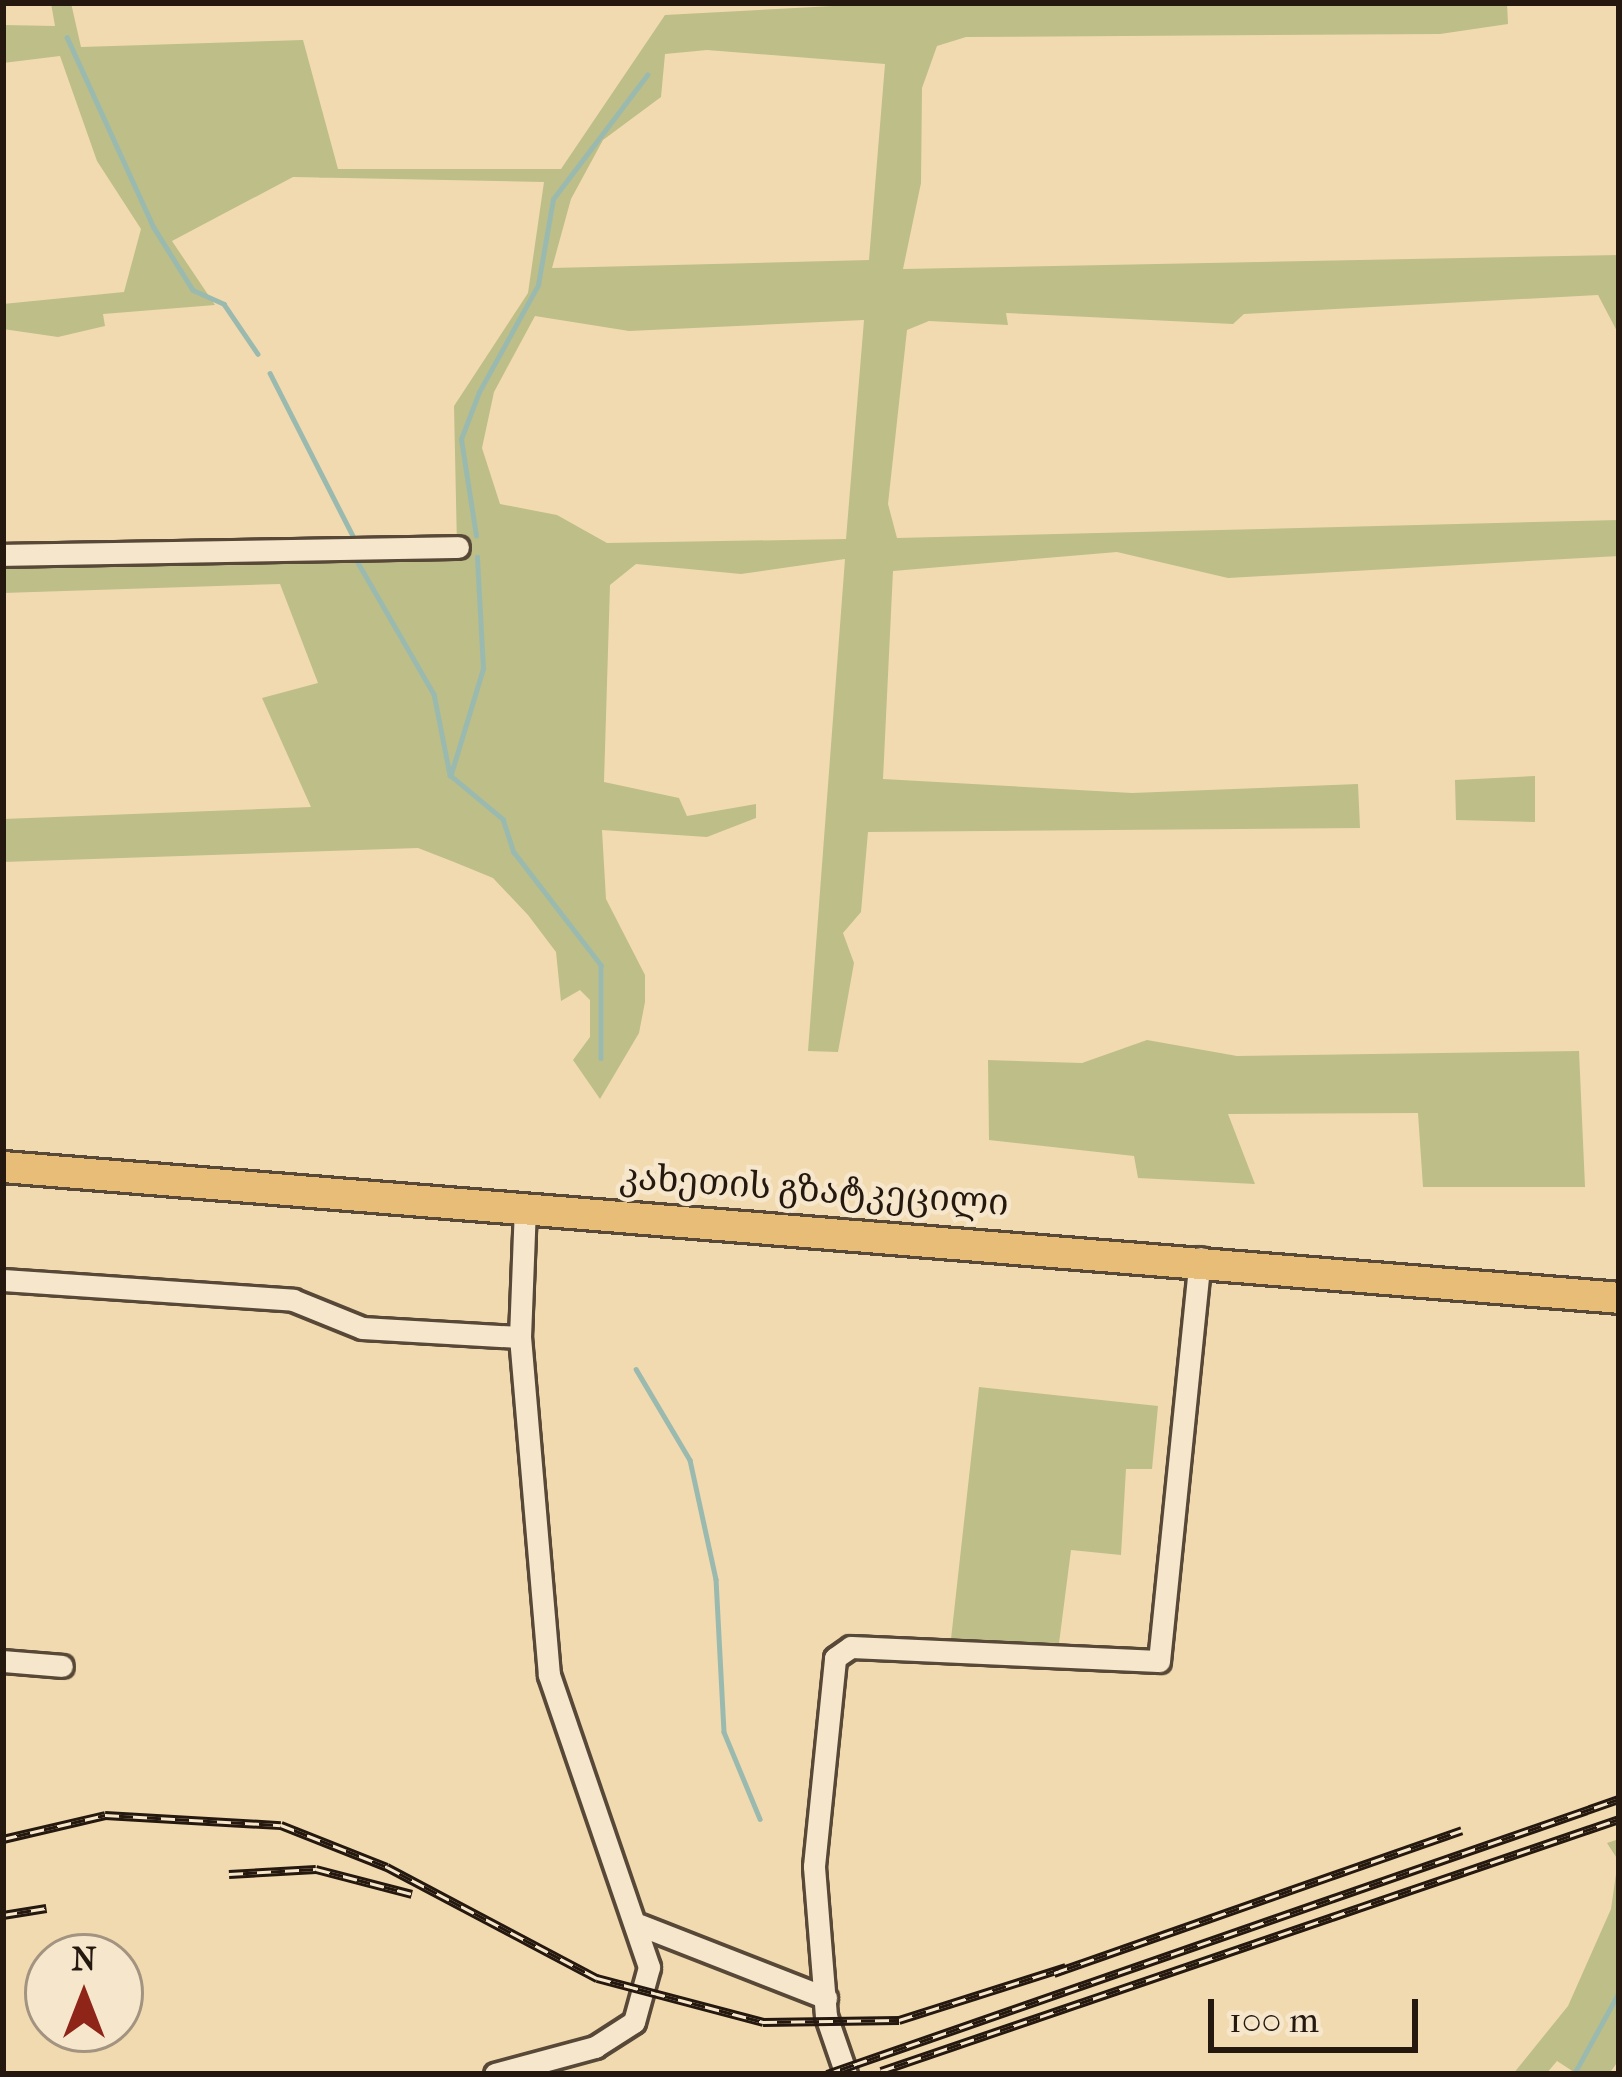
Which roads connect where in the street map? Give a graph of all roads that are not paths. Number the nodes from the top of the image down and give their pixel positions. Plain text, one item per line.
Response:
1 (458, 547) dead end
2 (3, 555) edge
3 (3, 1167) edge
4 (525, 1208) junction
5 (1200, 1258) junction
6 (3, 1280) edge
7 (1619, 1298) edge
8 (520, 1337) junction
9 (3, 1661) edge
10 (62, 1666) dead end
11 (640, 1925) junction
12 (826, 1998) junction
13 (495, 2074) edge
14 (846, 2074) edge

1 - 2 street
3 - 4 highway, კახეთის გზატკეცილი
4 - 5 highway, კახეთის გზატკეცილი
4 - 8 street
5 - 7 highway, კახეთის გზატკეცილი
5 - 12 street
6 - 8 street
8 - 11 street
9 - 10 street
11 - 12 street
11 - 13 street
12 - 14 street

